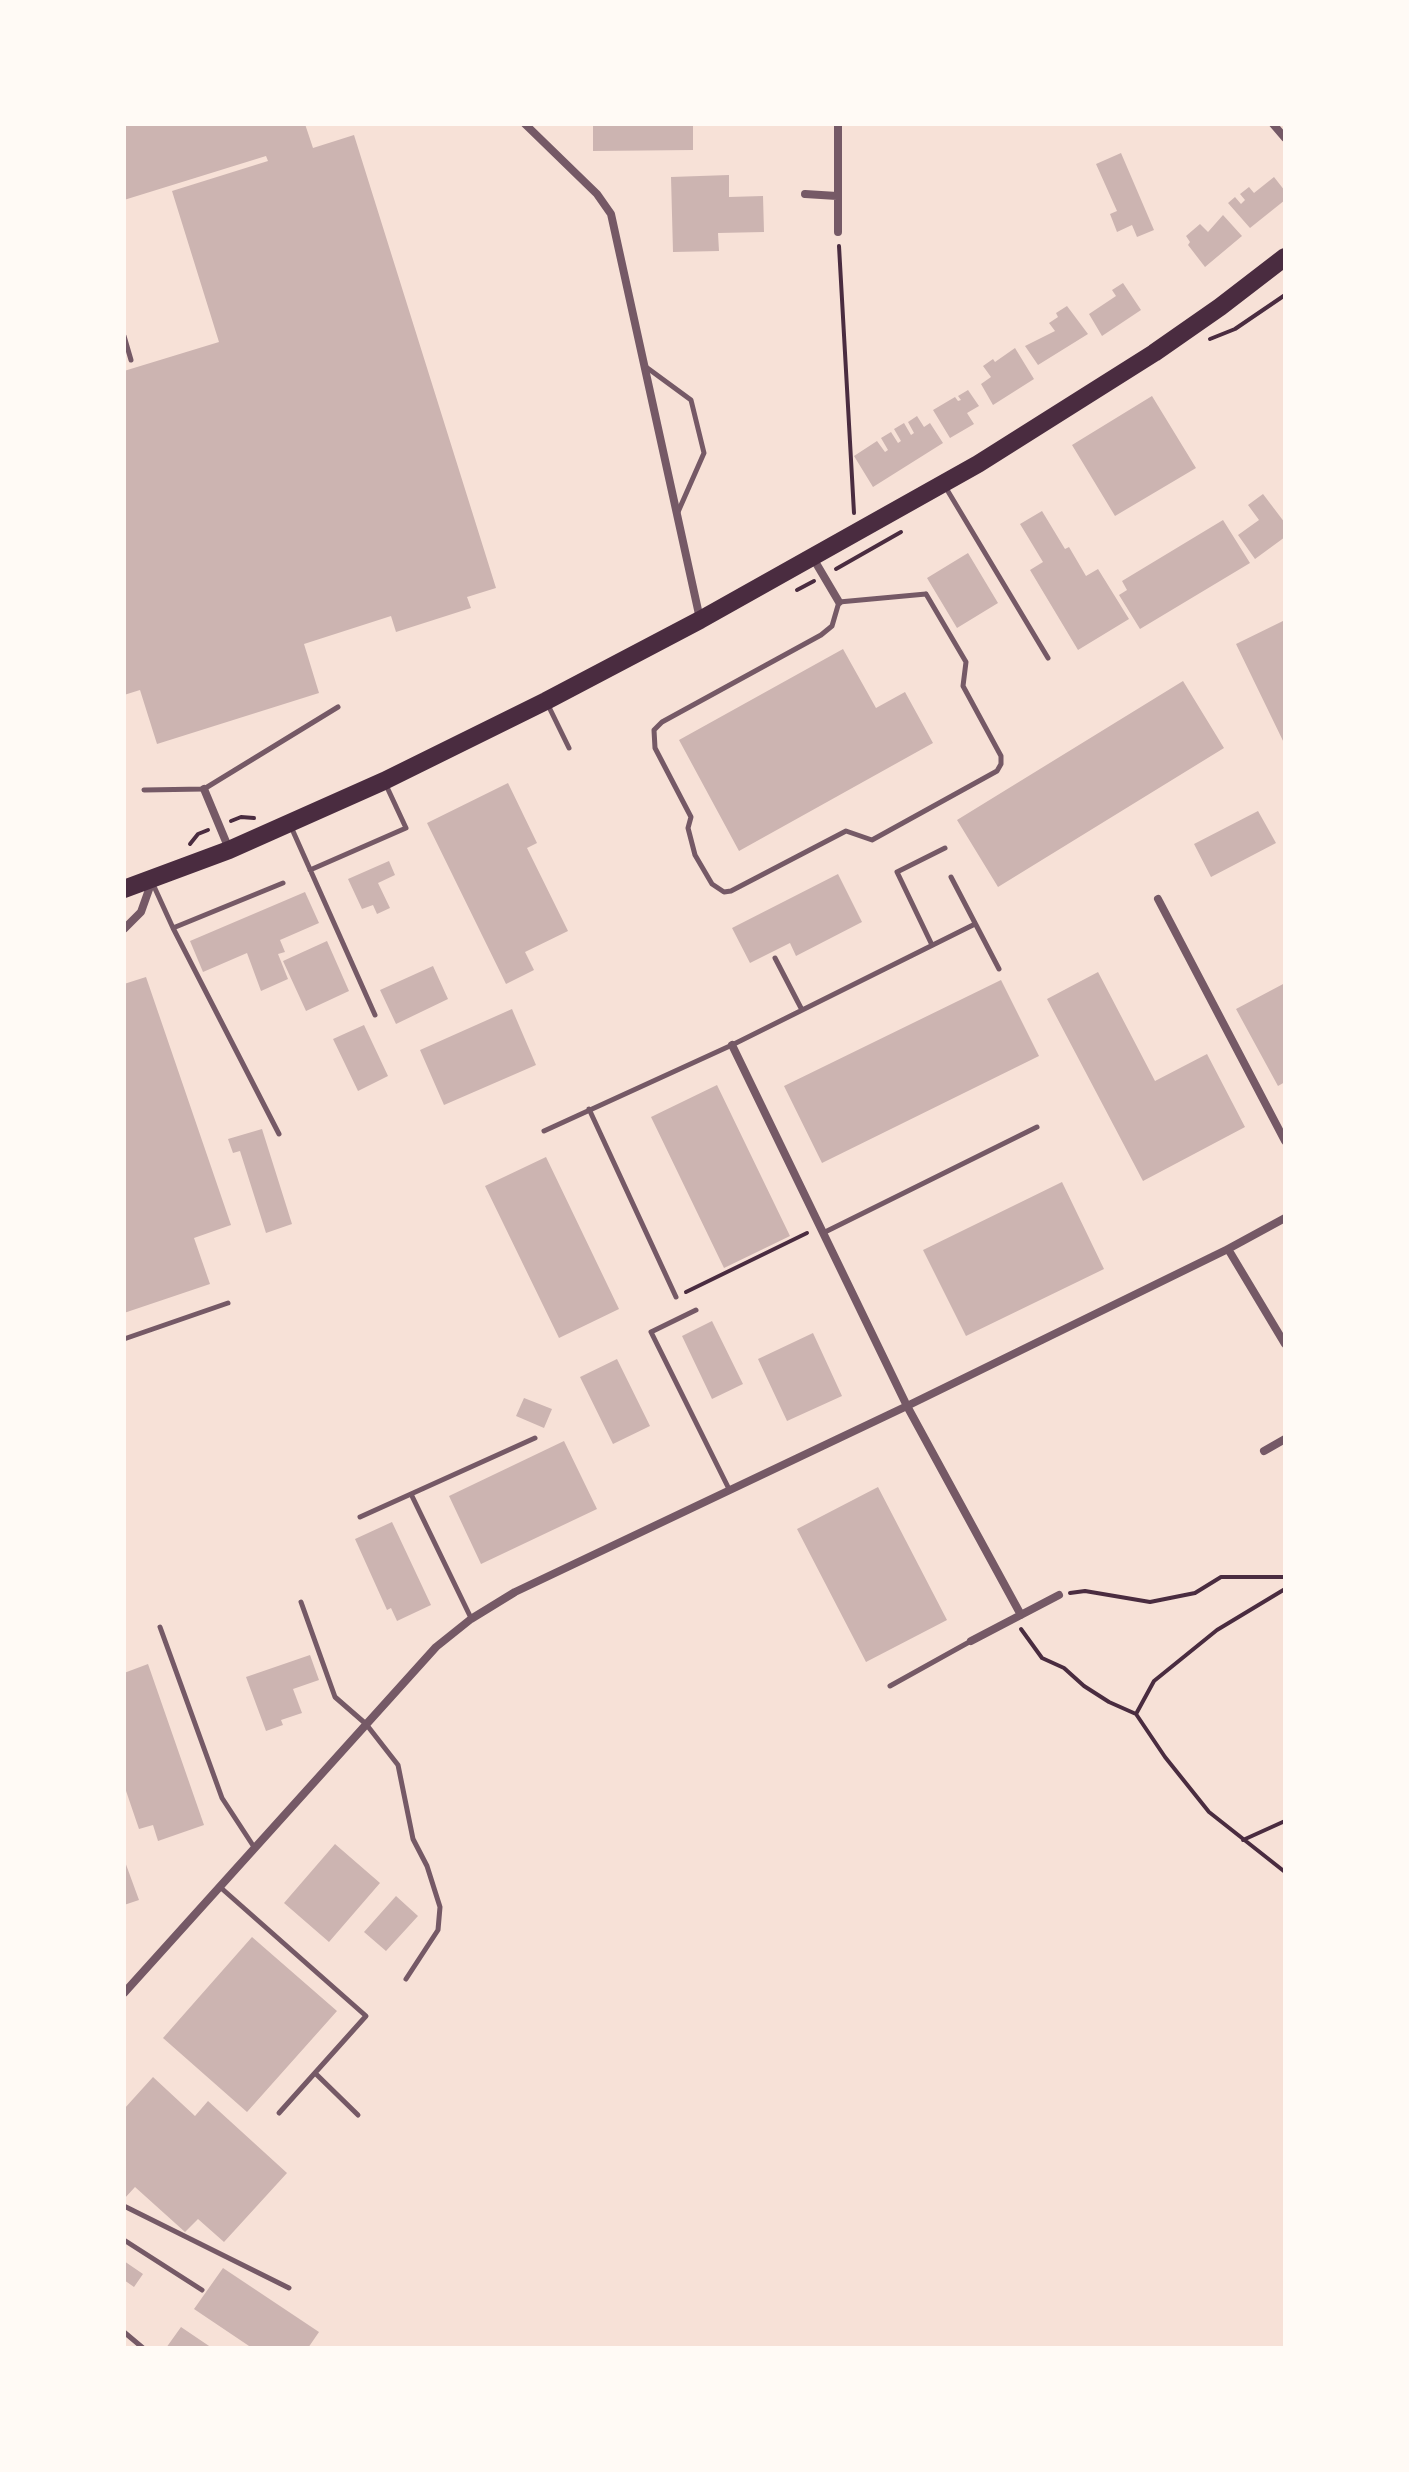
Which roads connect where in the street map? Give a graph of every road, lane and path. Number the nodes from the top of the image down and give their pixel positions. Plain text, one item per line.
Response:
1 (525, 124) edge
2 (838, 124) edge
3 (1273, 124) edge
4 (1285, 138) edge
5 (805, 194) dead end
6 (837, 196) junction
7 (838, 232) joint
8 (1284, 262) edge
9 (124, 336) edge
10 (131, 360) dead end
11 (646, 366) junction
12 (943, 484) junction
13 (677, 513) junction
14 (855, 534) junction
15 (813, 558) junction
16 (839, 602) junction
17 (700, 620) junction
18 (1048, 658) dead end
19 (546, 701) junction
20 (338, 707) dead end
21 (569, 748) dead end
22 (384, 781) junction
23 (204, 789) junction
24 (144, 790) dead end
25 (290, 824) junction
26 (945, 848) dead end
27 (229, 850) junction
28 (310, 870) junction
29 (951, 877) dead end
30 (152, 881) junction
31 (283, 883) dead end
32 (124, 889) edge
33 (1158, 899) dead end
34 (975, 924) junction
35 (173, 928) junction
36 (124, 929) edge
37 (932, 945) junction
38 (775, 958) dead end
39 (999, 969) dead end
40 (802, 1010) junction
41 (375, 1015) dead end
42 (732, 1045) junction
43 (589, 1109) junction
44 (1037, 1127) dead end
45 (544, 1131) dead end
46 (279, 1134) dead end
47 (1285, 1141) edge
48 (1285, 1218) edge
49 (821, 1230) junction
50 (1228, 1249) junction
51 (676, 1297) joint
52 (228, 1303) dead end
53 (696, 1310) dead end
54 (124, 1339) edge
55 (1285, 1344) edge
56 (907, 1406) junction
57 (535, 1438) dead end
58 (1285, 1439) edge
59 (1264, 1451) dead end
60 (729, 1489) junction
61 (411, 1494) junction
62 (360, 1517) dead end
63 (1285, 1577) edge
64 (1285, 1589) edge
65 (1059, 1595) joint
66 (301, 1602) dead end
67 (1017, 1617) junction
68 (471, 1619) junction
69 (160, 1627) dead end
70 (971, 1641) joint
71 (890, 1686) dead end
72 (1136, 1714) junction
73 (366, 1724) junction
74 (1285, 1821) edge
75 (1243, 1840) junction
76 (254, 1848) junction
77 (1285, 1872) edge
78 (220, 1887) junction
79 (406, 1979) dead end
80 (124, 1993) edge
81 (315, 2073) junction
82 (279, 2113) dead end
83 (358, 2115) dead end
84 (124, 2206) edge
85 (124, 2240) edge
86 (289, 2288) dead end
87 (202, 2290) dead end
88 (124, 2332) edge
89 (143, 2348) edge

1 - 11 street
2 - 6 street
3 - 4 street
5 - 6 street
6 - 7 street
7 - 14 path
8 - 12 main road
9 - 10 lane
11 - 13 street
11 - 13 lane
12 - 14 main road
12 - 18 lane
13 - 17 street
14 - 15 main road
15 - 16 street
15 - 17 main road
16 - 16 lane
17 - 19 main road
19 - 21 lane
19 - 22 main road
20 - 23 lane
22 - 25 main road
22 - 28 lane
23 - 24 lane
23 - 27 street
25 - 27 main road
25 - 28 lane
26 - 37 lane
27 - 30 main road
28 - 41 lane
29 - 34 lane
30 - 32 main road
30 - 35 lane
30 - 36 street
31 - 35 lane
33 - 47 street
34 - 37 lane
34 - 39 lane
35 - 46 lane
37 - 40 lane
38 - 40 lane
40 - 42 lane
42 - 43 lane
42 - 49 street
43 - 45 lane
43 - 51 lane
44 - 49 lane
48 - 50 street
49 - 51 path
49 - 56 street
50 - 55 street
50 - 56 street
52 - 54 lane
53 - 60 lane
56 - 60 street
56 - 67 street
57 - 61 lane
58 - 59 street
60 - 68 street
61 - 62 lane
61 - 68 lane
63 - 65 path
64 - 72 path
65 - 67 street
66 - 73 lane
67 - 70 street
67 - 72 path
68 - 73 street
69 - 76 lane
70 - 71 lane
72 - 75 path
73 - 76 street
73 - 79 lane
74 - 75 path
75 - 77 path
76 - 78 street
78 - 80 street
78 - 81 lane
81 - 82 lane
81 - 83 lane
84 - 86 lane
85 - 87 lane
88 - 89 lane

